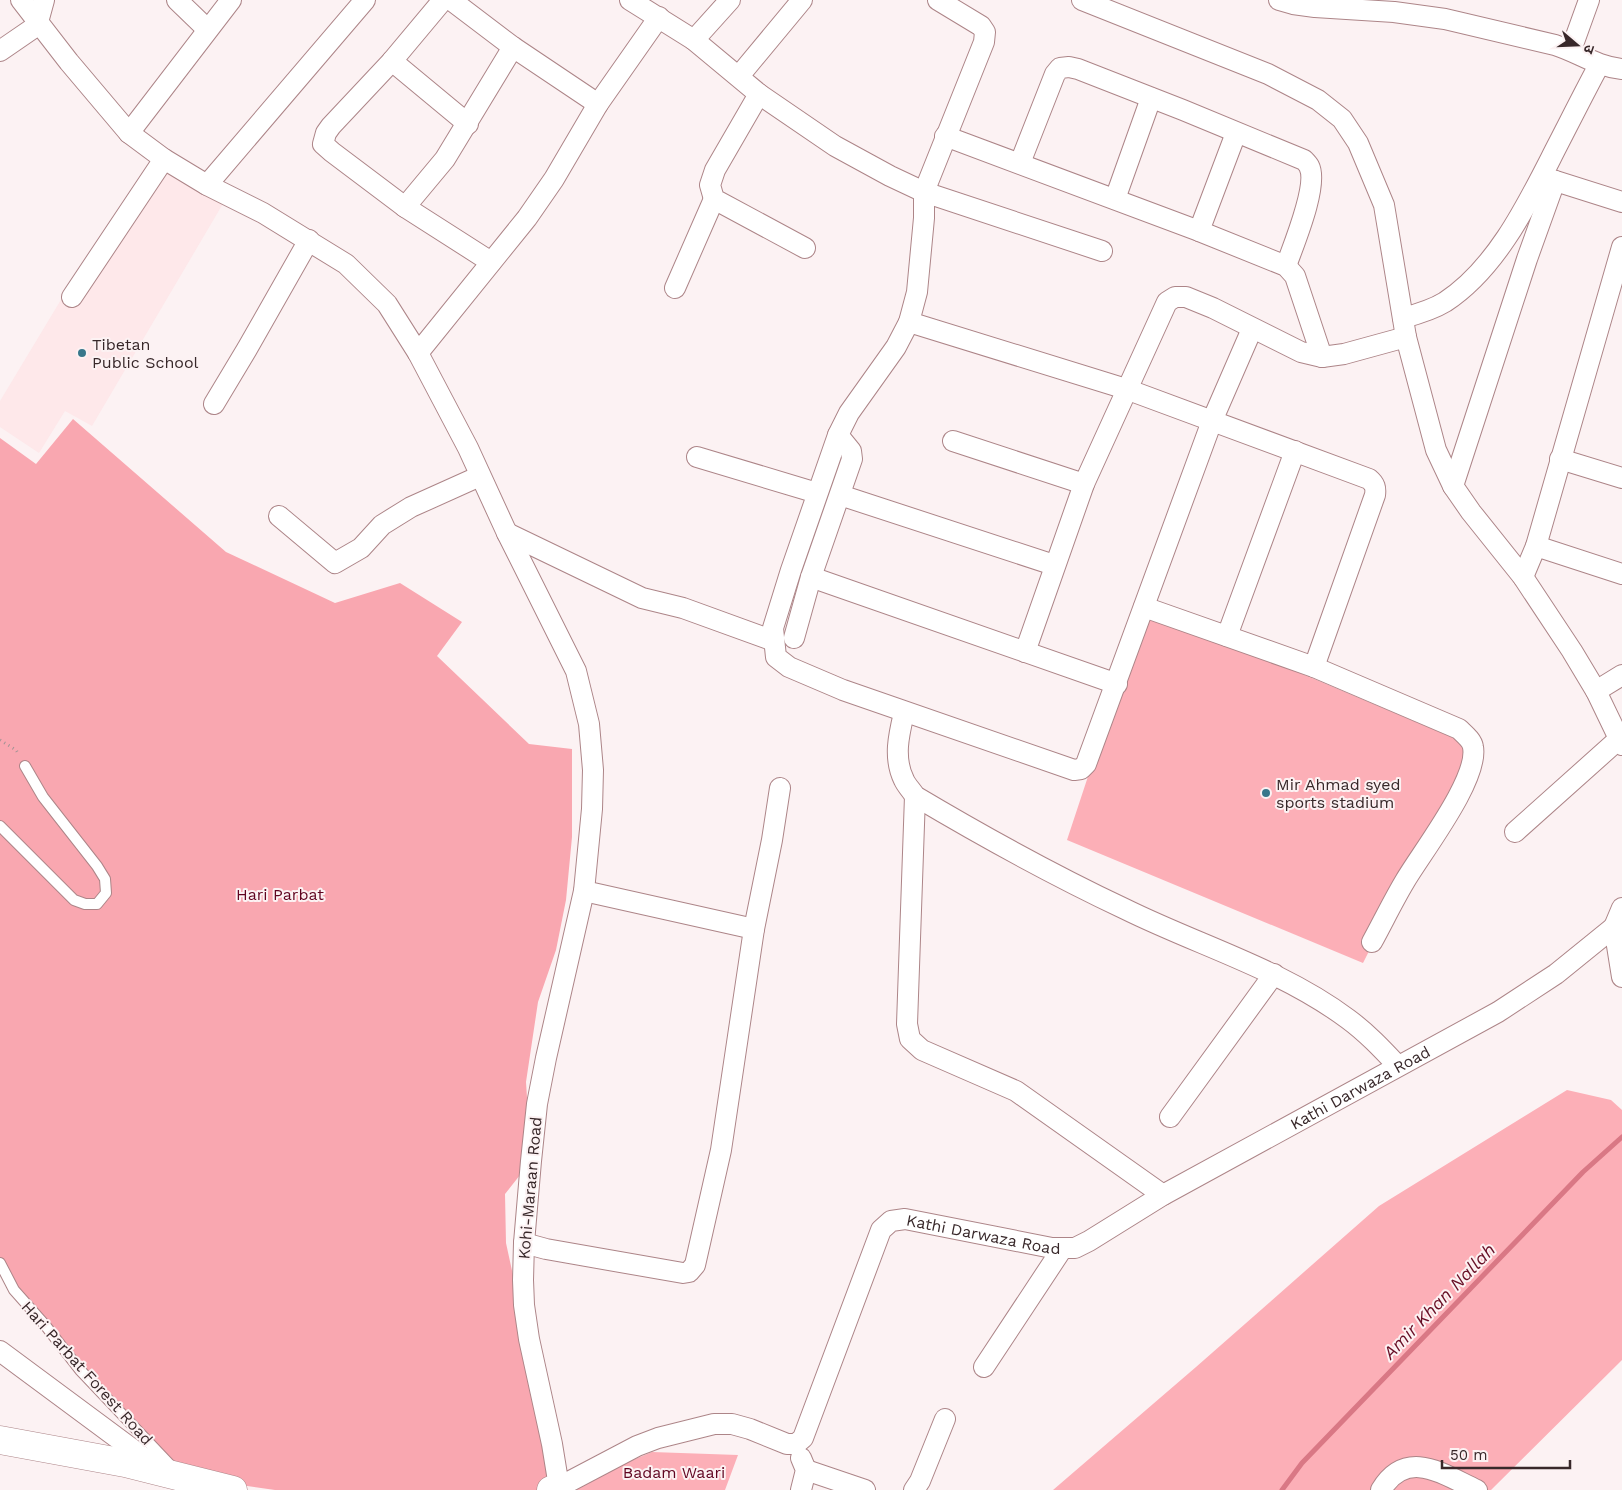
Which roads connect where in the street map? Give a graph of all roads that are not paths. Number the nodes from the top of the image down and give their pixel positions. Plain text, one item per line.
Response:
1 (21, 0) edge
2 (44, 0) edge
3 (177, 0) edge
4 (231, 0) edge
5 (365, 0) edge
6 (443, 0) edge
7 (451, 0) edge
8 (630, 0) edge
9 (730, 0) edge
10 (802, 0) edge
11 (938, 0) edge
12 (1083, 0) edge
13 (1279, 0) edge
14 (1589, 0) edge
15 (1343, 4) edge
16 (659, 17) junction
17 (38, 22) junction
18 (207, 29) junction
19 (694, 40) junction
20 (513, 47) junction
21 (1571, 50) junction
22 (0, 51) edge
23 (392, 61) junction
24 (1598, 65) junction
25 (1622, 70) edge
26 (739, 76) junction
27 (759, 94) junction
28 (1151, 98) junction
29 (598, 104) junction
30 (468, 124) junction
31 (128, 133) junction
32 (1236, 133) junction
33 (945, 136) junction
34 (164, 159) junction
35 (1020, 163) junction
36 (1548, 179) junction
37 (207, 185) junction
38 (924, 192) junction
39 (714, 199) junction
40 (1115, 199) junction
41 (1622, 202) edge
42 (405, 207) junction
43 (1199, 231) junction
44 (309, 240) junction
45 (805, 248) dead end
46 (1622, 248) edge
47 (1102, 251) dead end
48 (491, 262) junction
49 (1286, 266) junction
50 (676, 288) dead end
51 (1616, 291) edge
52 (72, 297) dead end
53 (909, 322) junction
54 (1404, 328) junction
55 (1252, 329) junction
56 (418, 353) junction
57 (1322, 357) junction
58 (1126, 389) junction
59 (214, 404) dead end
60 (1212, 421) junction
61 (838, 435) junction
62 (953, 441) dead end
63 (1295, 451) junction
64 (697, 457) dead end
65 (1560, 460) junction
66 (480, 476) junction
67 (1622, 478) edge
68 (1084, 484) junction
69 (1453, 486) junction
70 (817, 493) junction
71 (840, 495) junction
72 (278, 516) dead end
73 (507, 533) junction
74 (1536, 546) junction
75 (1054, 565) junction
76 (1622, 574) edge
77 (811, 577) junction
78 (1523, 577) junction
79 (1144, 607) junction
80 (1227, 636) junction
81 (794, 638) dead end
82 (774, 641) junction
83 (1025, 652) junction
84 (1314, 668) junction
85 (1622, 675) edge
86 (1117, 684) junction
87 (1596, 692) junction
88 (904, 713) junction
89 (1620, 742) edge
90 (26, 766) road end
91 (780, 788) dead end
92 (915, 796) junction
93 (0, 826) edge
94 (1515, 832) dead end
95 (584, 891) junction
96 (1622, 908) edge
97 (1614, 927) junction
98 (754, 929) junction
99 (1372, 942) dead end
100 (1274, 974) junction
101 (1622, 977) edge
102 (1398, 1066) junction
103 (1170, 1118) dead end
104 (1164, 1195) junction
105 (524, 1243) junction
106 (1062, 1249) junction
107 (0, 1263) edge
108 (0, 1351) edge
109 (984, 1367) dead end
110 (945, 1419) dead end
111 (0, 1440) edge
112 (796, 1444) junction
113 (147, 1460) dead end
114 (806, 1470) junction
115 (181, 1477) junction
116 (555, 1489) edge
117 (232, 1490) edge
118 (802, 1490) edge
119 (865, 1490) edge
120 (914, 1490) edge
121 (1381, 1490) edge
122 (1477, 1490) edge

1 - 17 street, Kohi-Maraan Road
2 - 17 street
3 - 18 street
4 - 18 street
5 - 37 street
6 - 23 street
7 - 20 street
8 - 16 street
9 - 19 street
10 - 26 street
11 - 33 street
12 - 54 street
13 - 15 street
14 - 21 street
15 - 21 street
16 - 19 street
16 - 29 street
17 - 22 street
17 - 31 street, Kohi-Maraan Road
18 - 31 street
19 - 26 street
20 - 29 street
20 - 30 street
21 - 24 street
23 - 30 street
23 - 42 street
24 - 25 street
24 - 36 street
26 - 27 street
27 - 38 street
27 - 39 street
28 - 32 street
28 - 35 street
28 - 40 street
29 - 48 street
30 - 42 street
31 - 34 street, Kohi-Maraan Road
32 - 43 street
32 - 49 street
33 - 35 street
33 - 38 street
34 - 37 street, Kohi-Maraan Road
34 - 52 street
35 - 40 street
36 - 41 street
36 - 54 street
36 - 69 street
37 - 44 street, Kohi-Maraan Road
38 - 47 street
38 - 53 street
39 - 45 street
39 - 50 street
40 - 43 street
42 - 48 street
43 - 49 street
44 - 56 street, Kohi-Maraan Road
44 - 59 street
46 - 51 street
48 - 56 street
49 - 57 street
51 - 65 street
53 - 58 street
53 - 61 street
54 - 57 street
54 - 69 street
55 - 57 street
55 - 58 street
55 - 60 street
56 - 66 street, Kohi-Maraan Road
58 - 60 street
58 - 68 street
60 - 63 street
60 - 79 street
61 - 70 street
61 - 71 street
62 - 68 street
63 - 80 street
63 - 84 street
64 - 70 street
65 - 67 street
65 - 74 street
66 - 72 street
66 - 73 street, Kohi-Maraan Road
68 - 75 street
69 - 78 street
70 - 82 street
71 - 75 street
71 - 77 street
73 - 82 street
73 - 95 street, Kohi-Maraan Road
74 - 76 street
74 - 78 street
75 - 83 street
77 - 81 street
77 - 83 street
78 - 87 street
79 - 80 street
79 - 86 street
80 - 84 street
82 - 88 street
83 - 86 street
84 - 99 street
85 - 87 street
86 - 88 street
87 - 89 street
88 - 92 street
89 - 94 street
90 - 93 lane
91 - 98 street
92 - 100 street
92 - 104 street
95 - 98 street
95 - 105 street, Kohi-Maraan Road
96 - 97 street
97 - 101 street
97 - 102 street, Kathi Darwaza Road
98 - 105 street
100 - 102 street
100 - 103 street
102 - 104 street, Kathi Darwaza Road
104 - 106 street, Kathi Darwaza Road
105 - 116 street, Kohi-Maraan Road
106 - 109 street
106 - 112 street, Kathi Darwaza Road
107 - 115 lane, Hari Parbat Forest Road
108 - 113 street
110 - 120 street
111 - 115 street
112 - 114 street
112 - 116 street
114 - 118 street
114 - 119 street
115 - 117 street
121 - 122 street

